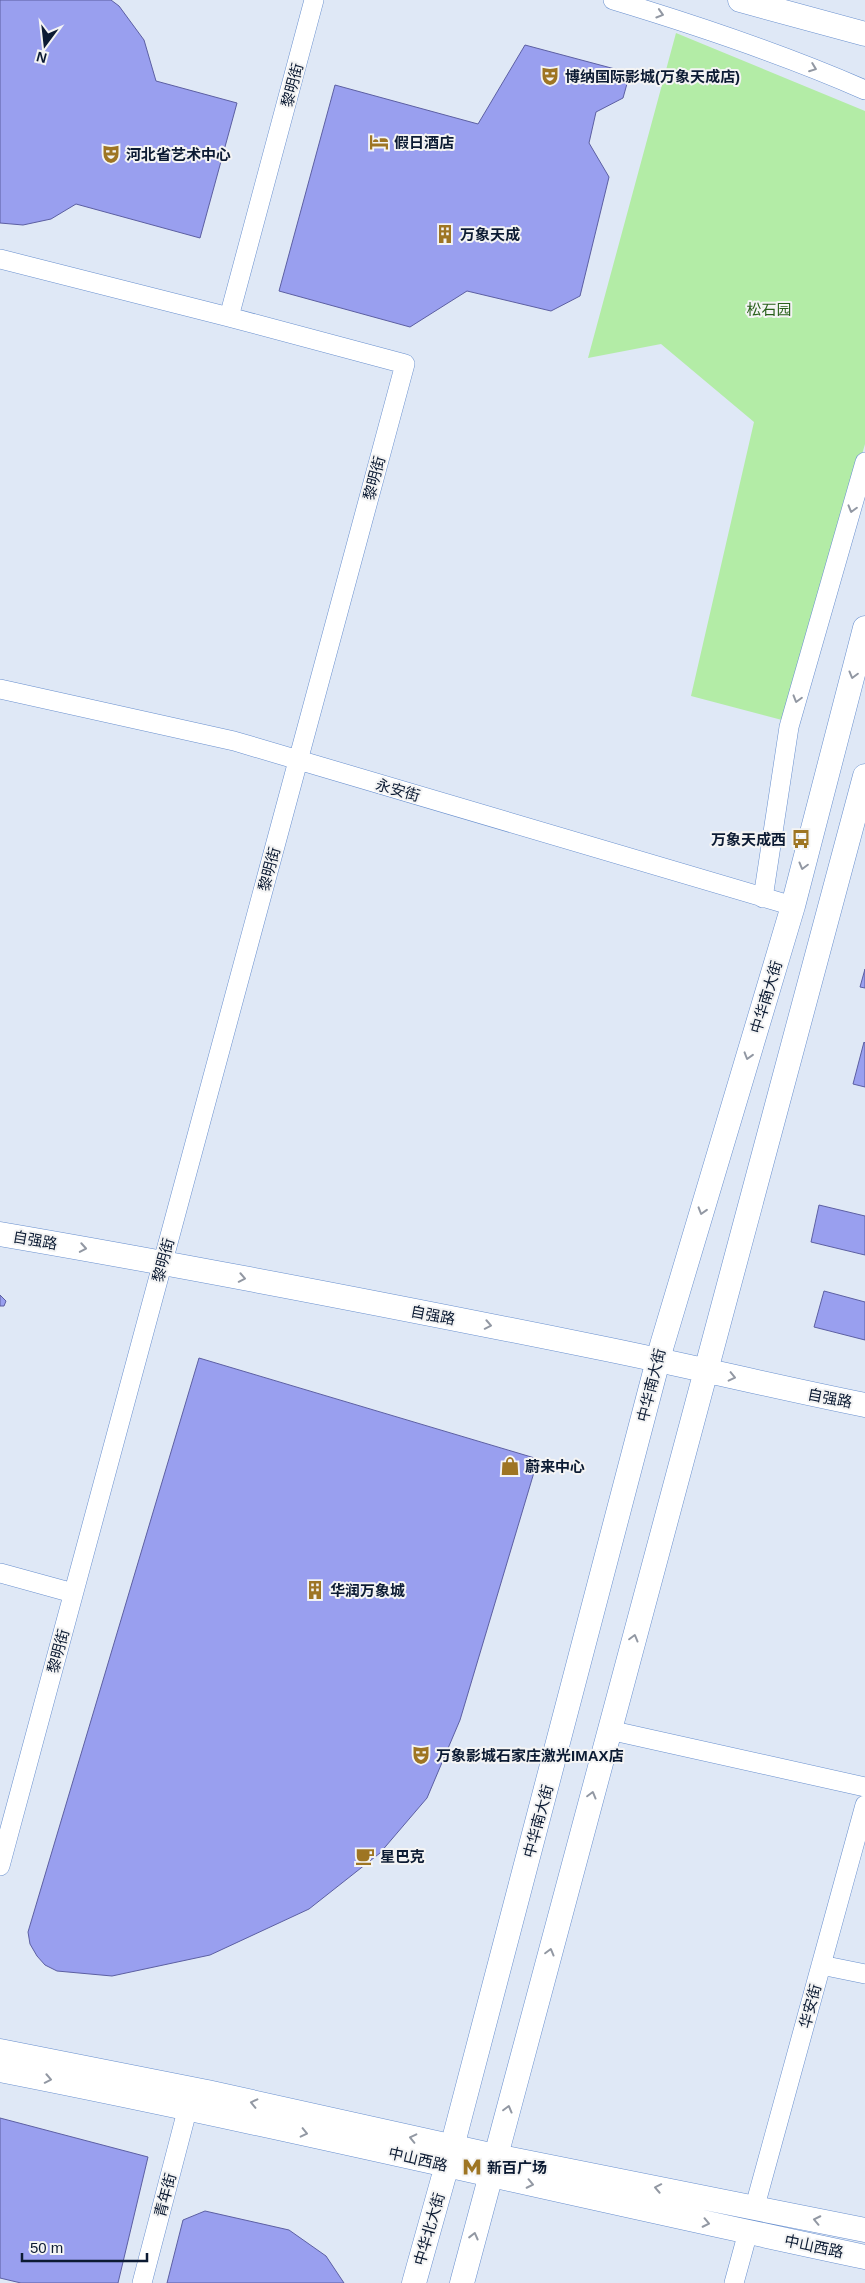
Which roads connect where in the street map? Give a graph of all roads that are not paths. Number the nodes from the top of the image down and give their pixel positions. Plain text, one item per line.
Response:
1 (314, 0) edge
2 (613, 0) edge
3 (746, 2) edge
4 (865, 34) edge
5 (865, 90) edge
6 (0, 259) edge
7 (229, 317) junction
8 (865, 462) edge
9 (865, 628) edge
10 (0, 690) edge
11 (298, 760) junction
12 (865, 776) edge
13 (763, 898) junction
14 (793, 906) junction
15 (0, 1218) edge
16 (0, 1234) edge
17 (165, 1255) junction
18 (660, 1353) junction
19 (708, 1363) junction
20 (865, 1388) edge
21 (865, 1405) edge
22 (0, 1573) edge
23 (74, 1593) junction
24 (609, 1730) junction
25 (865, 1787) edge
26 (865, 1805) edge
27 (0, 1866) edge
28 (821, 1965) junction
29 (865, 1974) edge
30 (0, 2050) edge
31 (0, 2070) edge
32 (188, 2107) junction
33 (450, 2156) junction
34 (493, 2166) junction
35 (755, 2206) junction
36 (865, 2230) edge
37 (748, 2232) junction
38 (865, 2258) edge
39 (142, 2283) edge
40 (414, 2283) edge
41 (462, 2283) edge
42 (734, 2283) edge

1 - 7 street, 黎明街
2 -> 5 street
3 - 4 main road
6 - 7 street
7 - 11 street, 黎明街
8 -> 13 street
9 -> 14 main road, 中华南大街
10 - 11 street, 永安街
11 - 13 street, 永安街
11 - 17 street, 黎明街
12 - 19 main road
13 - 14 street, 永安街
14 -> 18 main road, 中华南大街
15 - 17 main road, 自强路
16 -> 17 main road, 自强路
17 - 18 main road, 自强路
17 - 23 street, 黎明街
18 - 19 main road, 自强路
18 - 33 main road, 中华南大街
19 - 20 main road, 自强路
19 -> 21 main road, 自强路
24 -> 19 main road
22 - 23 street
23 - 27 street, 黎明街
24 - 25 street
34 -> 24 main road
26 - 28 street, 华安街
28 - 29 street
28 - 35 street, 华安街
33 -> 30 main road, 中山西路
31 -> 32 main road, 中山西路
32 -> 33 main road, 中山西路
32 - 39 street, 青年街
33 - 34 main road, 中山西路
33 - 40 main road, 中华北大街
35 -> 34 main road, 中山西路
34 -> 37 main road, 中山西路
41 -> 34 main road
36 -> 35 main road, 中山西路
37 - 38 main road, 中山西路
37 - 42 street

